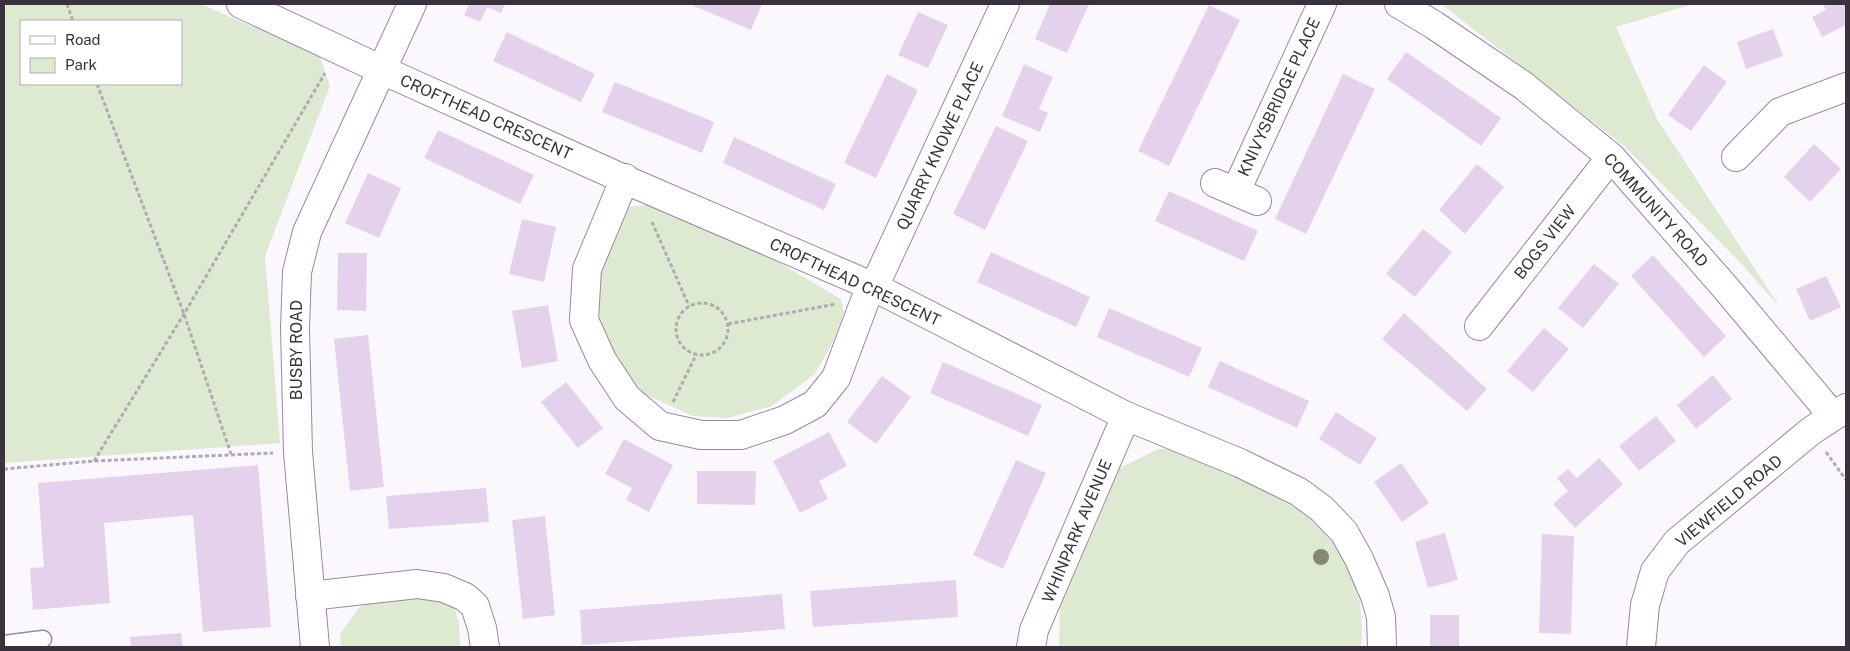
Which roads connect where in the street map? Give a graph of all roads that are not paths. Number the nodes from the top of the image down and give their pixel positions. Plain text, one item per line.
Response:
1 (241, 4) edge
2 (412, 4) edge
3 (1005, 4) edge
4 (1322, 4) edge
5 (1399, 4) edge
6 (382, 70) junction
7 (1846, 87) edge
8 (1612, 157) junction
9 (1736, 157) dead end
10 (630, 181) junction
11 (1236, 192) dead end
12 (870, 293) junction
13 (1480, 326) dead end
14 (1126, 416) junction
15 (1830, 418) edge
16 (310, 596) junction
17 (43, 639) dead end
18 (4, 644) edge
19 (315, 647) edge
20 (485, 647) edge
21 (1031, 647) edge
22 (1382, 647) edge
23 (1641, 647) edge

1 - 6 street, CROFTHEAD CRESCENT
2 - 6 street, BUSBY ROAD
3 - 12 street, QUARRY KNOWE PLACE
4 - 11 street, KNIVYSBRIDGE PLACE
5 - 8 street, COMMUNITY ROAD
6 - 10 street, CROFTHEAD CRESCENT
6 - 16 street, BUSBY ROAD
7 - 9 street
8 - 13 street, BOGS VIEW
8 - 15 street, COMMUNITY ROAD
10 - 12 street, CROFTHEAD CRESCENT
10 - 12 street, QUARRY KNOWE PLACE
12 - 14 street, CROFTHEAD CRESCENT
14 - 21 street, WHINPARK AVENUE
14 - 22 street, CROFTHEAD CRESCENT
15 - 23 street, VIEWFIELD ROAD
16 - 19 street, BUSBY ROAD
16 - 20 street
17 - 18 lane

